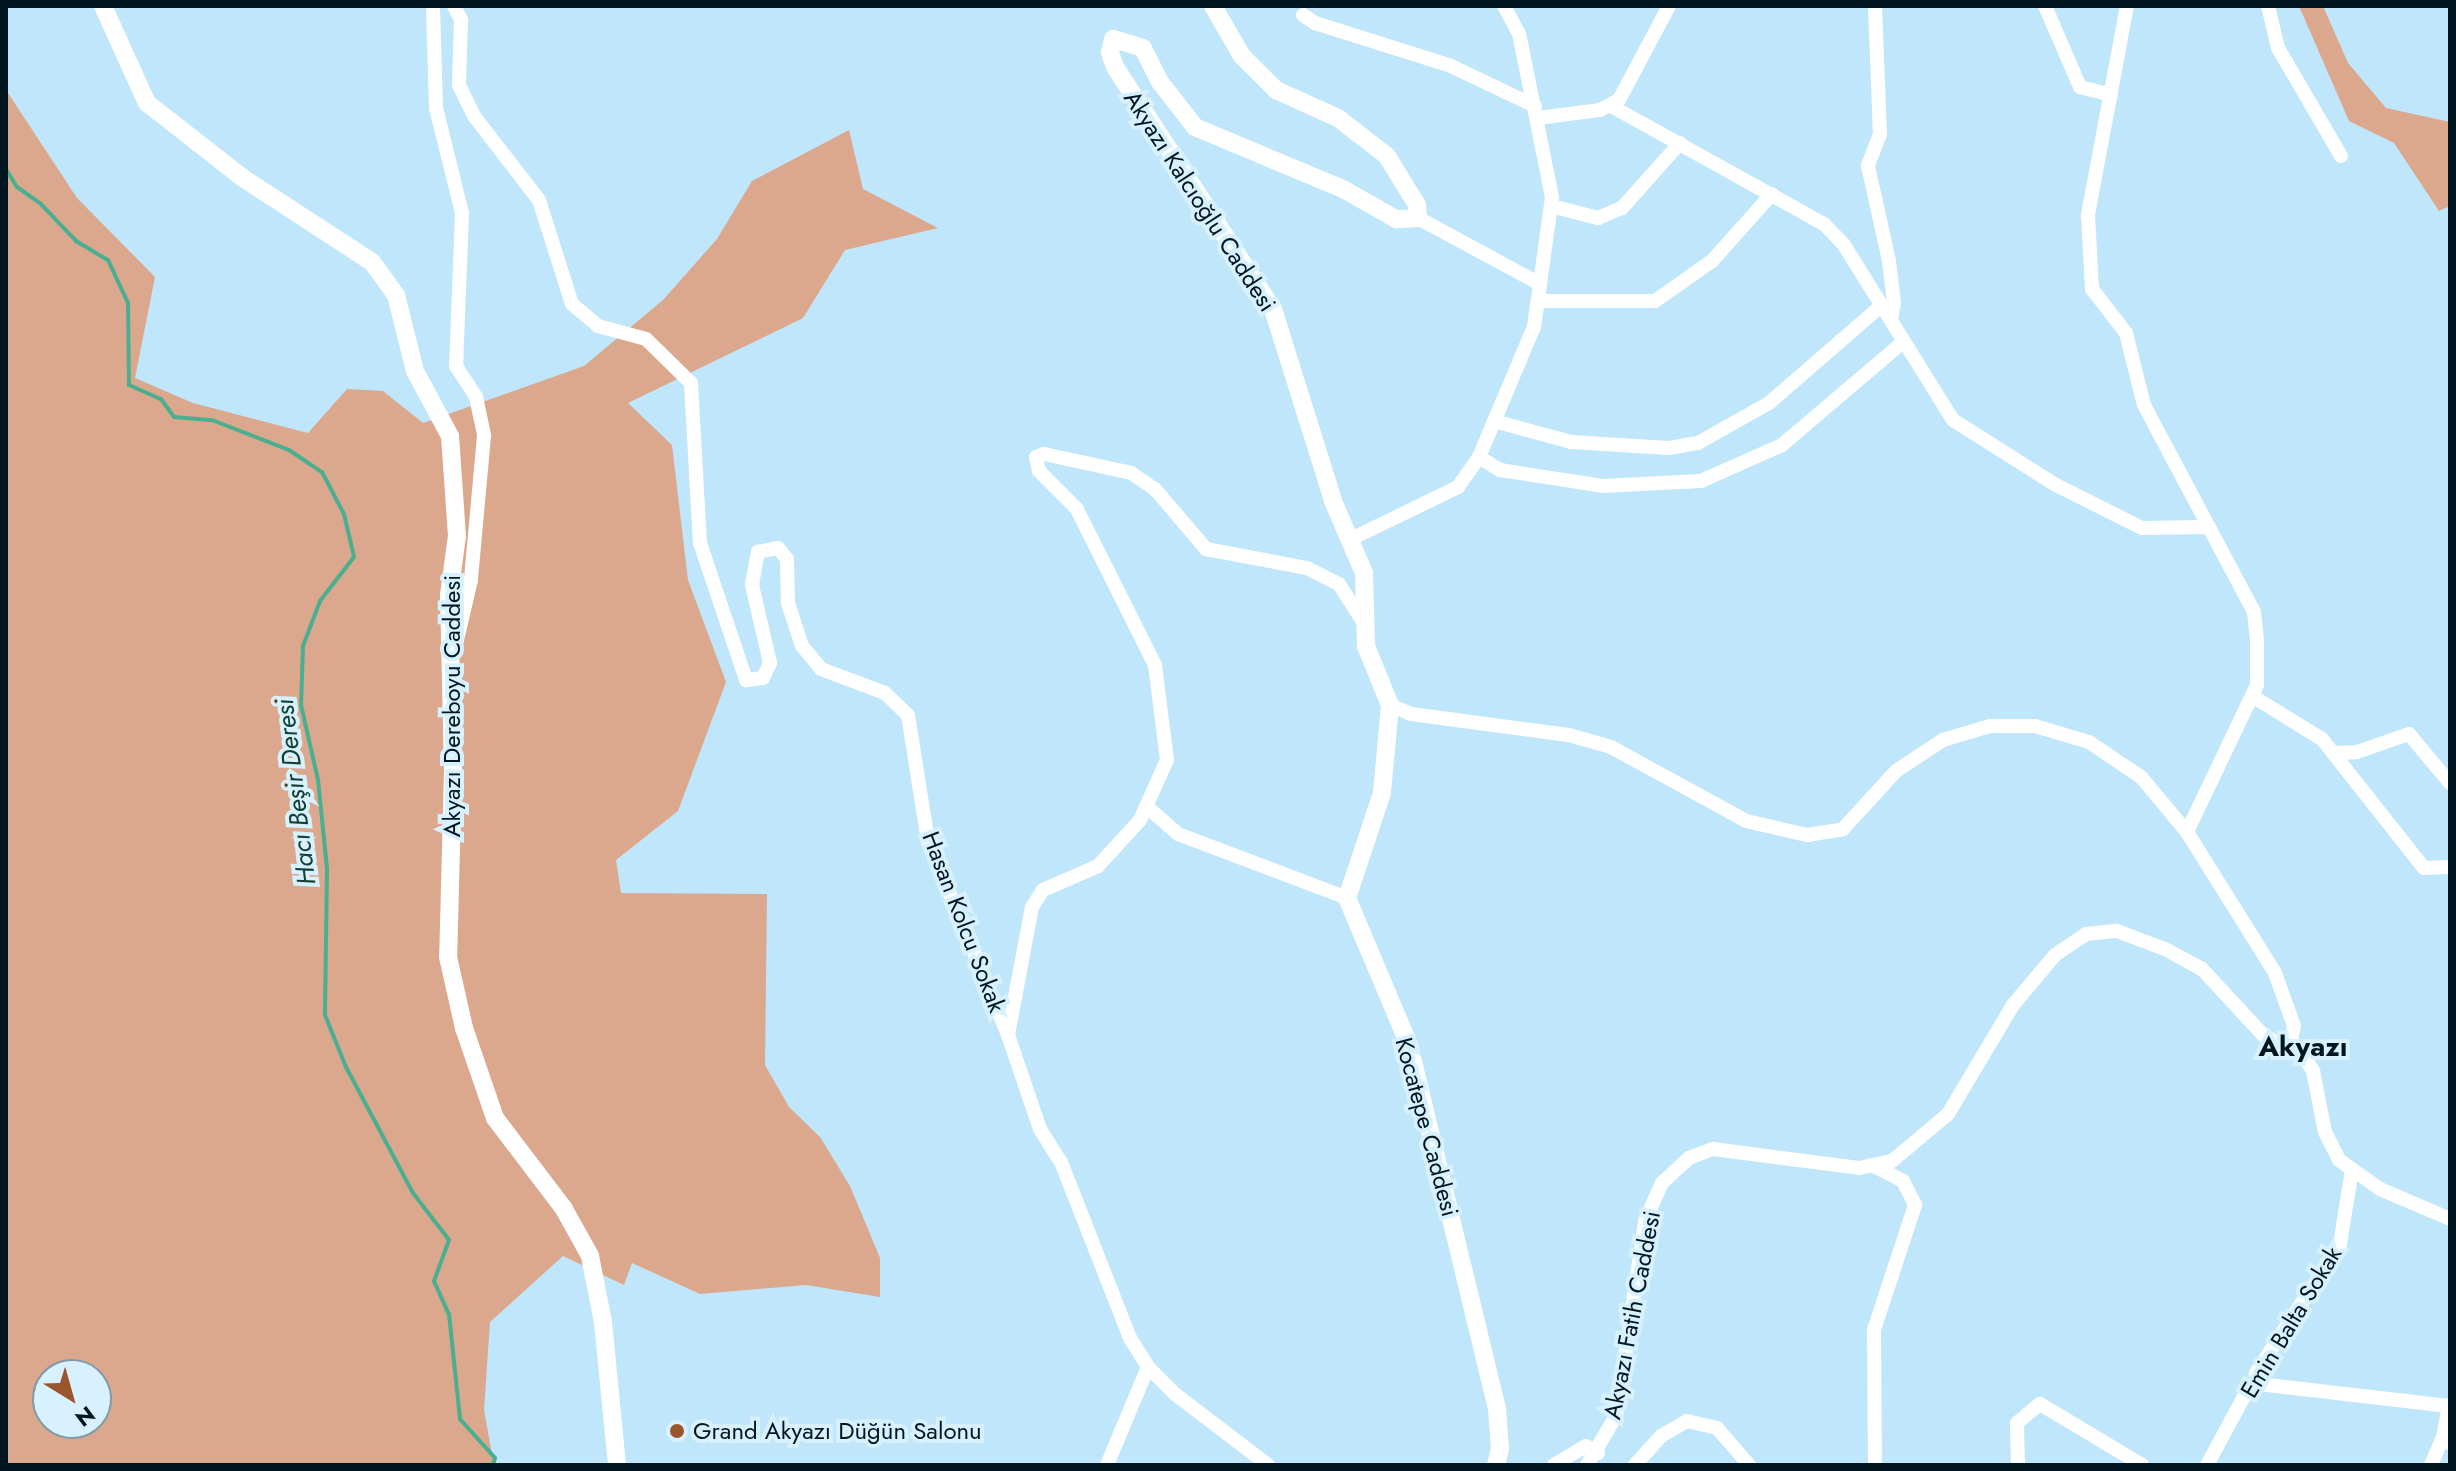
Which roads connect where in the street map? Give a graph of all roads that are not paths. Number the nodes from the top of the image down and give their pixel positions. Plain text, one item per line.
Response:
1 (103, 6) edge
2 (433, 6) edge
3 (454, 6) edge
4 (1213, 6) edge
5 (1504, 6) edge
6 (1669, 6) edge
7 (1875, 6) edge
8 (2045, 6) edge
9 (2127, 6) edge
10 (2268, 6) edge
11 (1303, 15) dead end
12 (2111, 95) junction
13 (1611, 106) junction
14 (1536, 112) junction
15 (1680, 143) junction
16 (2341, 156) dead end
17 (1772, 194) junction
18 (1551, 206) junction
19 (1418, 218) junction
20 (1540, 284) junction
21 (1538, 301) junction
22 (1880, 307) junction
23 (1891, 320) junction
24 (1902, 343) junction
25 (1494, 421) junction
26 (1479, 457) junction
27 (2205, 527) junction
28 (1353, 538) junction
29 (1365, 626) junction
30 (449, 676) junction
31 (2252, 696) junction
32 (1390, 705) junction
33 (2333, 753) junction
34 (2450, 783) edge
35 (1146, 806) junction
36 (2187, 832) junction
37 (2450, 867) edge
38 (1347, 898) junction
39 (1008, 1035) junction
40 (2291, 1039) junction
41 (1872, 1165) junction
42 (2352, 1170) junction
43 (2450, 1219) edge
44 (1148, 1367) junction
45 (2259, 1384) junction
46 (2450, 1415) edge
47 (2446, 1442) edge
48 (1598, 1453) junction
49 (617, 1465) edge
50 (1107, 1465) edge
51 (1268, 1465) edge
52 (1496, 1465) edge
53 (1554, 1465) edge
54 (1587, 1465) edge
55 (1635, 1465) edge
56 (1749, 1465) edge
57 (1875, 1465) edge
58 (2018, 1465) edge
59 (2142, 1465) edge
60 (2207, 1465) edge
61 (2431, 1465) edge

1 - 30 main road, Akyazı Dereboyu Caddesi
2 - 30 street
3 - 39 street, Hasan Kolcu Sokak
4 - 19 main road
5 - 14 street
6 - 13 street
7 - 23 street
8 - 12 street
9 - 12 street
10 - 16 street
11 - 14 street
12 - 27 street
13 - 14 street
13 - 15 street
14 - 18 street
15 - 17 street
15 - 18 street
17 - 21 street
17 - 22 street
18 - 20 street
19 - 20 street
19 - 28 main road, Akyazı Kalcıoğlu Caddesi
20 - 21 street
21 - 25 street
22 - 23 street
22 - 25 street
23 - 24 street
24 - 26 street
24 - 27 street
25 - 26 street
26 - 28 street
27 - 31 street
28 - 29 main road, Akyazı Kalcıoğlu Caddesi
29 - 32 main road, Akyazı Kalcıoğlu Caddesi
29 - 35 street
30 - 49 main road, Akyazı Dereboyu Caddesi
31 - 33 street
31 - 36 street
32 - 36 street
32 - 38 main road
33 - 34 street
33 - 37 street
35 - 38 street
35 - 39 street
36 - 40 street
38 - 52 main road, Kocatepe Caddesi
39 - 44 street, Hasan Kolcu Sokak
40 - 41 street, Akyazı Fatih Caddesi
40 - 42 street
41 - 48 street, Akyazı Fatih Caddesi
41 - 57 street
42 - 43 street
42 - 45 street, Emin Balta Sokak
44 - 50 street
44 - 51 street, Hasan Kolcu Sokak
45 - 47 street
45 - 60 street, Emin Balta Sokak
46 - 47 street
47 - 61 street
48 - 53 street
48 - 54 street, Akyazı Fatih Caddesi
55 - 56 street
58 - 59 street

